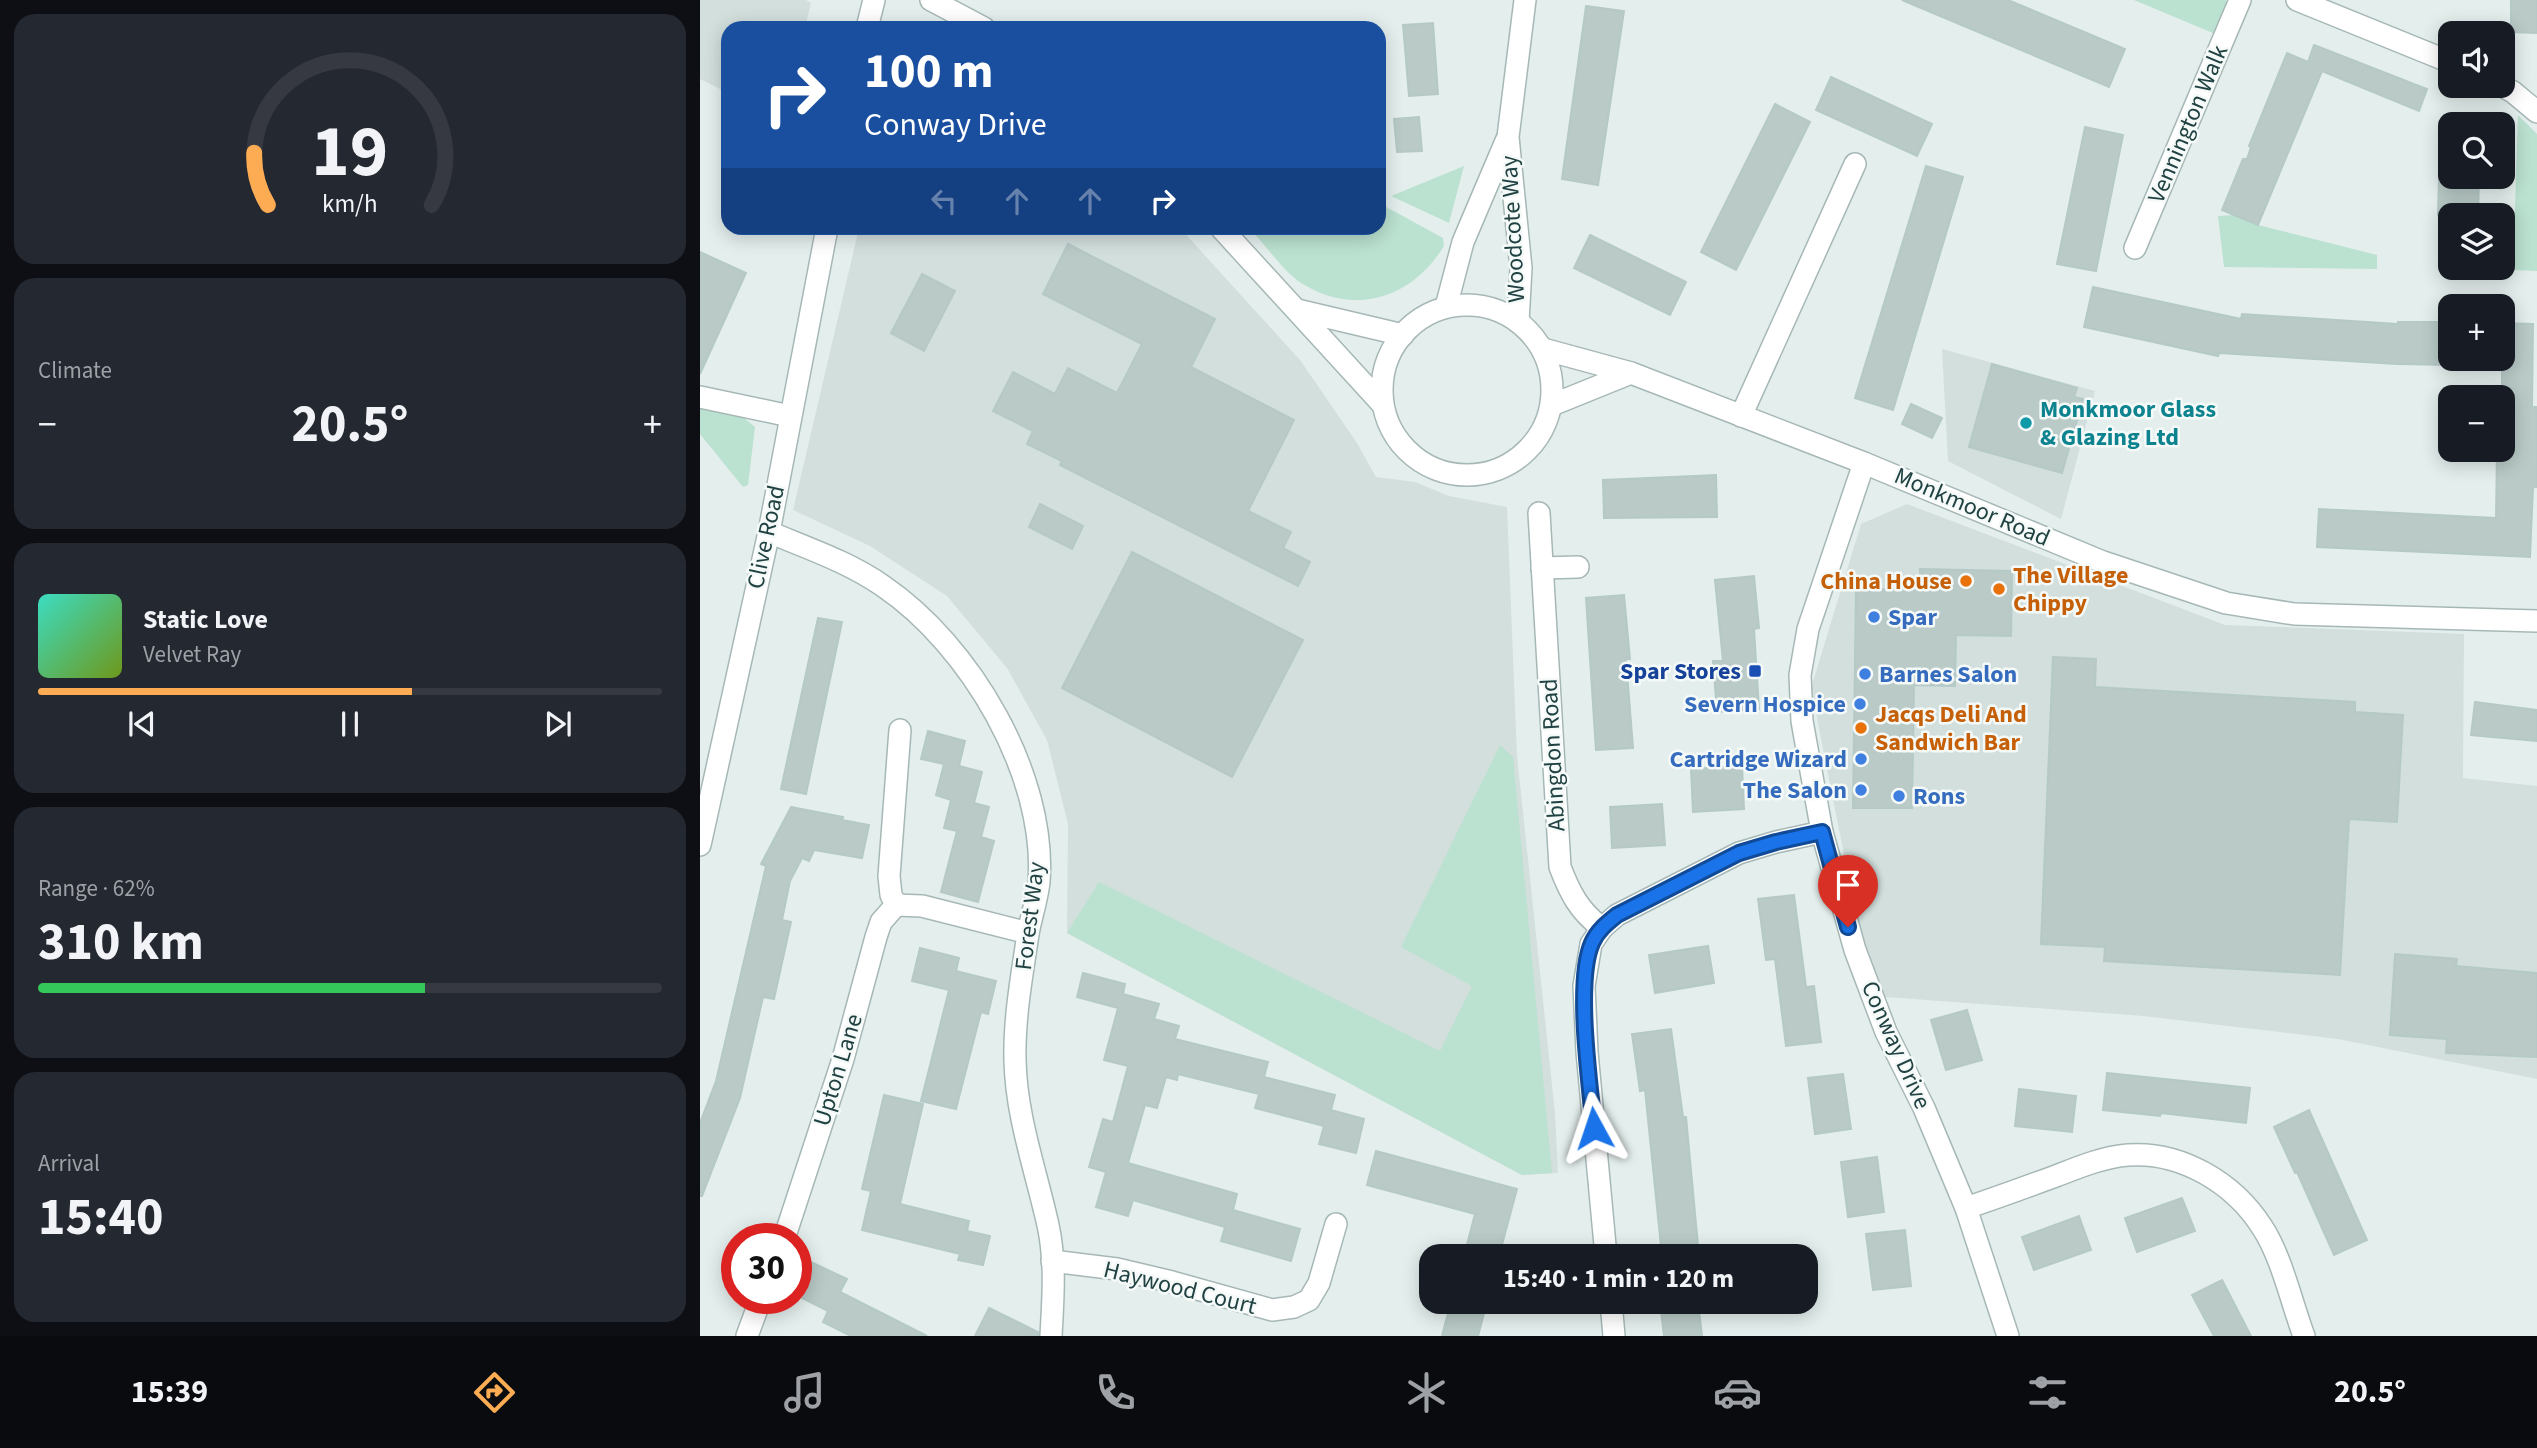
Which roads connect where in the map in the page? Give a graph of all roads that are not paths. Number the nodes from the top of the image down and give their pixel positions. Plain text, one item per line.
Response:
1 (874, 0) edge
2 (931, 0) edge
3 (1525, 0) edge
4 (2240, 0) edge
5 (2297, 0) edge
6 (869, 21) edge
7 (971, 21) edge
8 (2438, 57) edge
9 (2515, 94) edge
10 (2537, 112) edge
11 (1508, 137) junction
12 (1854, 164) dead end
13 (826, 235) edge
14 (1227, 235) edge
15 (2135, 248) dead end
16 (1446, 307) junction
17 (1297, 310) junction
18 (1518, 322) junction
19 (1403, 335) junction
20 (1543, 349) junction
21 (1631, 373) junction
22 (700, 397) edge
23 (1383, 405) junction
24 (1552, 405) junction
25 (790, 416) junction
26 (1741, 416) junction
27 (1864, 463) junction
28 (1539, 513) dead end
29 (769, 532) junction
30 (1578, 567) dead end
31 (1542, 568) junction
32 (2537, 621) edge
33 (900, 730) dead end
34 (1822, 832) junction
35 (700, 845) edge
36 (896, 905) junction
37 (1602, 928) junction
38 (1028, 933) junction
39 (1966, 1209) junction
40 (789, 1223) edge
41 (1336, 1224) dead end
42 (1605, 1244) edge
43 (1052, 1261) junction
44 (755, 1314) edge
45 (1612, 1314) edge
46 (747, 1336) edge
47 (1051, 1336) edge
48 (1614, 1336) edge
49 (2008, 1336) edge
50 (2304, 1336) edge

1 - 6 street
2 - 7 street
3 - 11 street, Woodcote Way
4 - 15 street, Vennington Walk
5 - 8 street
9 - 10 street
11 - 16 street, Woodcote Way
11 - 18 street, Woodcote Way
12 - 26 street
13 - 25 street, Clive Road
14 - 17 street
16 - 18 street
16 - 19 street
17 - 19 street
17 - 23 street
18 - 20 street
19 - 23 street
20 - 21 street, Monkmoor Road
20 - 24 street
21 - 24 street
21 - 26 street, Monkmoor Road
22 - 25 street
23 - 24 street
25 - 29 street, Clive Road
26 - 27 street, Monkmoor Road
27 - 32 street, Monkmoor Road
27 - 34 street, Conway Drive
28 - 31 street, Abingdon Road
29 - 35 street, Clive Road
29 - 38 street, Forest Way
30 - 31 street
31 - 37 street, Abingdon Road
33 - 36 street
34 - 37 street
34 - 39 street, Conway Drive
36 - 38 street
36 - 40 street, Upton Lane
37 - 42 street
38 - 43 street, Forest Way
39 - 49 street, Conway Drive
39 - 50 street
41 - 43 street, Haywood Court
43 - 47 street, Forest Way
44 - 46 street
45 - 48 street

